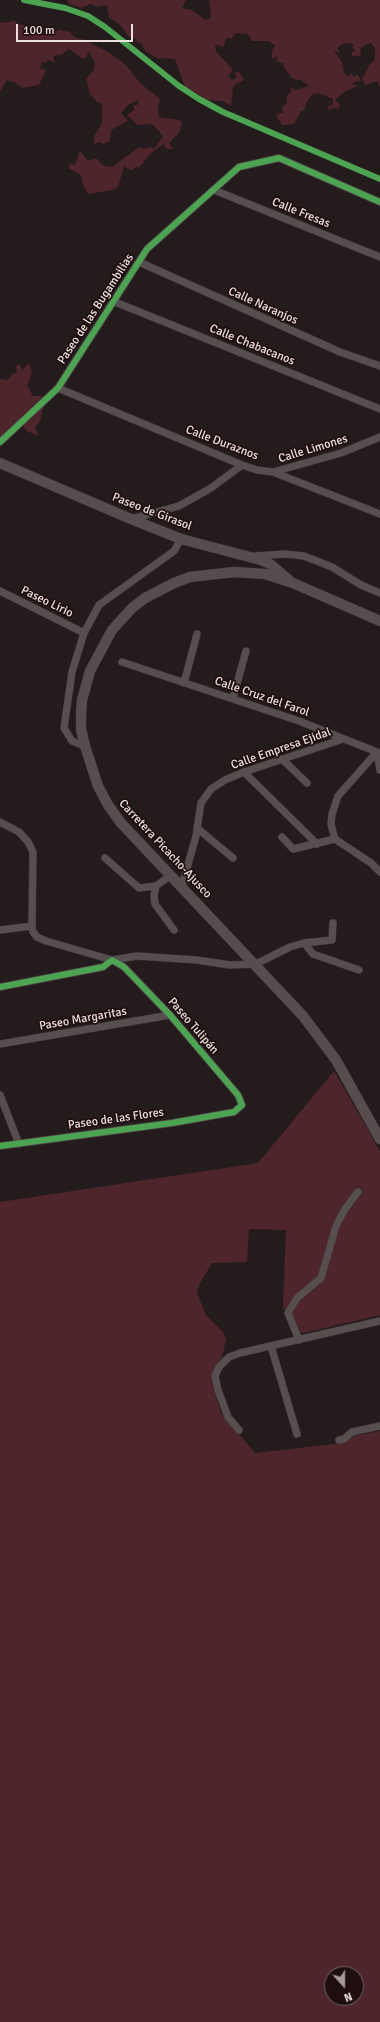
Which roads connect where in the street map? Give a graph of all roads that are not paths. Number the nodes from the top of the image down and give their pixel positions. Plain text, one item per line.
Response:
1 (214, 190) junction
2 (380, 202) edge
3 (380, 257) edge
4 (139, 262) junction
5 (115, 302) junction
6 (380, 366) edge
7 (58, 388) junction
8 (380, 409) edge
9 (380, 436) edge
10 (0, 442) edge
11 (0, 463) edge
12 (242, 465) junction
13 (273, 472) junction
14 (380, 514) edge
15 (131, 519) junction
16 (181, 539) junction
17 (250, 557) junction
18 (293, 583) junction
19 (0, 591) edge
20 (380, 593) edge
21 (380, 621) edge
22 (84, 633) junction
23 (197, 634) dead end
24 (246, 651) dead end
25 (122, 662) dead end
26 (184, 683) junction
27 (233, 698) junction
28 (343, 739) junction
29 (84, 746) junction
30 (378, 753) edge
31 (282, 759) junction
32 (380, 770) edge
33 (244, 772) junction
34 (307, 783) dead end
35 (0, 822) edge
36 (197, 828) junction
37 (282, 837) dead end
38 (335, 839) junction
39 (317, 844) junction
40 (105, 858) dead end
41 (233, 858) dead end
42 (380, 872) edge
43 (171, 875) junction
44 (156, 886) junction
45 (182, 886) junction
46 (333, 923) dead end
47 (32, 926) junction
48 (0, 930) edge
49 (174, 930) dead end
50 (304, 942) junction
51 (112, 960) junction
52 (256, 964) junction
53 (359, 970) dead end
54 (0, 987) edge
55 (170, 1015) junction
56 (0, 1044) edge
57 (0, 1095) edge
58 (234, 1112) joint
59 (380, 1139) edge
60 (20, 1144) junction
61 (0, 1146) edge
62 (358, 1192) dead end
63 (379, 1323) edge
64 (298, 1340) junction
65 (271, 1346) junction
66 (380, 1426) edge
67 (239, 1430) dead end
68 (296, 1434) dead end
69 (339, 1440) dead end

1 - 2 street, Paseo de las Bugambilias
1 - 3 street, Calle Fresas
1 - 4 street, Paseo de las Bugambilias
4 - 5 street, Paseo de las Bugambilias
4 - 6 street, Calle Naranjos
5 - 7 street, Paseo de las Bugambilias
5 - 8 street, Calle Chabacanos
7 - 10 street, Paseo de las Bugambilias
7 - 12 street, Calle Duraznos
9 - 13 street, Calle Limones
11 - 15 main road, Paseo de Girasol
12 - 13 street, Calle Duraznos
12 - 15 street
13 - 14 street, Calle Duraznos
15 - 16 main road, Paseo de Girasol
16 - 17 main road, Paseo de Girasol
16 - 22 street
17 - 18 main road, Paseo de Girasol
17 - 20 street
18 - 21 main road, Carretera Picacho-Ajusco
18 - 29 main road, Carretera Picacho-Ajusco
19 - 22 street, Paseo Lirio
22 - 29 street
23 - 26 street
24 - 27 street
25 - 26 street, Calle Cruz del Farol
26 - 27 street, Calle Cruz del Farol
27 - 28 street, Calle Cruz del Farol
28 - 30 street, Calle Cruz del Farol
28 - 31 street, Calle Empresa Ejidal
29 - 43 main road, Carretera Picacho-Ajusco
30 - 32 street
30 - 38 street
31 - 33 street, Calle Empresa Ejidal
31 - 34 street
33 - 36 street, Calle Empresa Ejidal
33 - 39 street
35 - 47 street
36 - 41 street
36 - 45 street, Calle Empresa Ejidal
37 - 39 street
38 - 39 street
38 - 42 street
40 - 44 street
43 - 44 street
43 - 45 main road, Carretera Picacho-Ajusco
44 - 49 street
45 - 52 main road, Carretera Picacho-Ajusco
46 - 50 street
47 - 48 street
47 - 51 street
50 - 52 street
50 - 53 street
51 - 52 street
51 - 54 street
51 - 55 street, Paseo Tulipán
52 - 59 main road, Carretera Picacho-Ajusco
55 - 56 street, Paseo Margaritas
55 - 58 street, Paseo Tulipán
57 - 60 street
58 - 60 street, Paseo de las Flores
60 - 61 street, Paseo de las Flores
62 - 64 street
63 - 64 street
64 - 65 street
65 - 67 street
65 - 68 street
66 - 69 street

